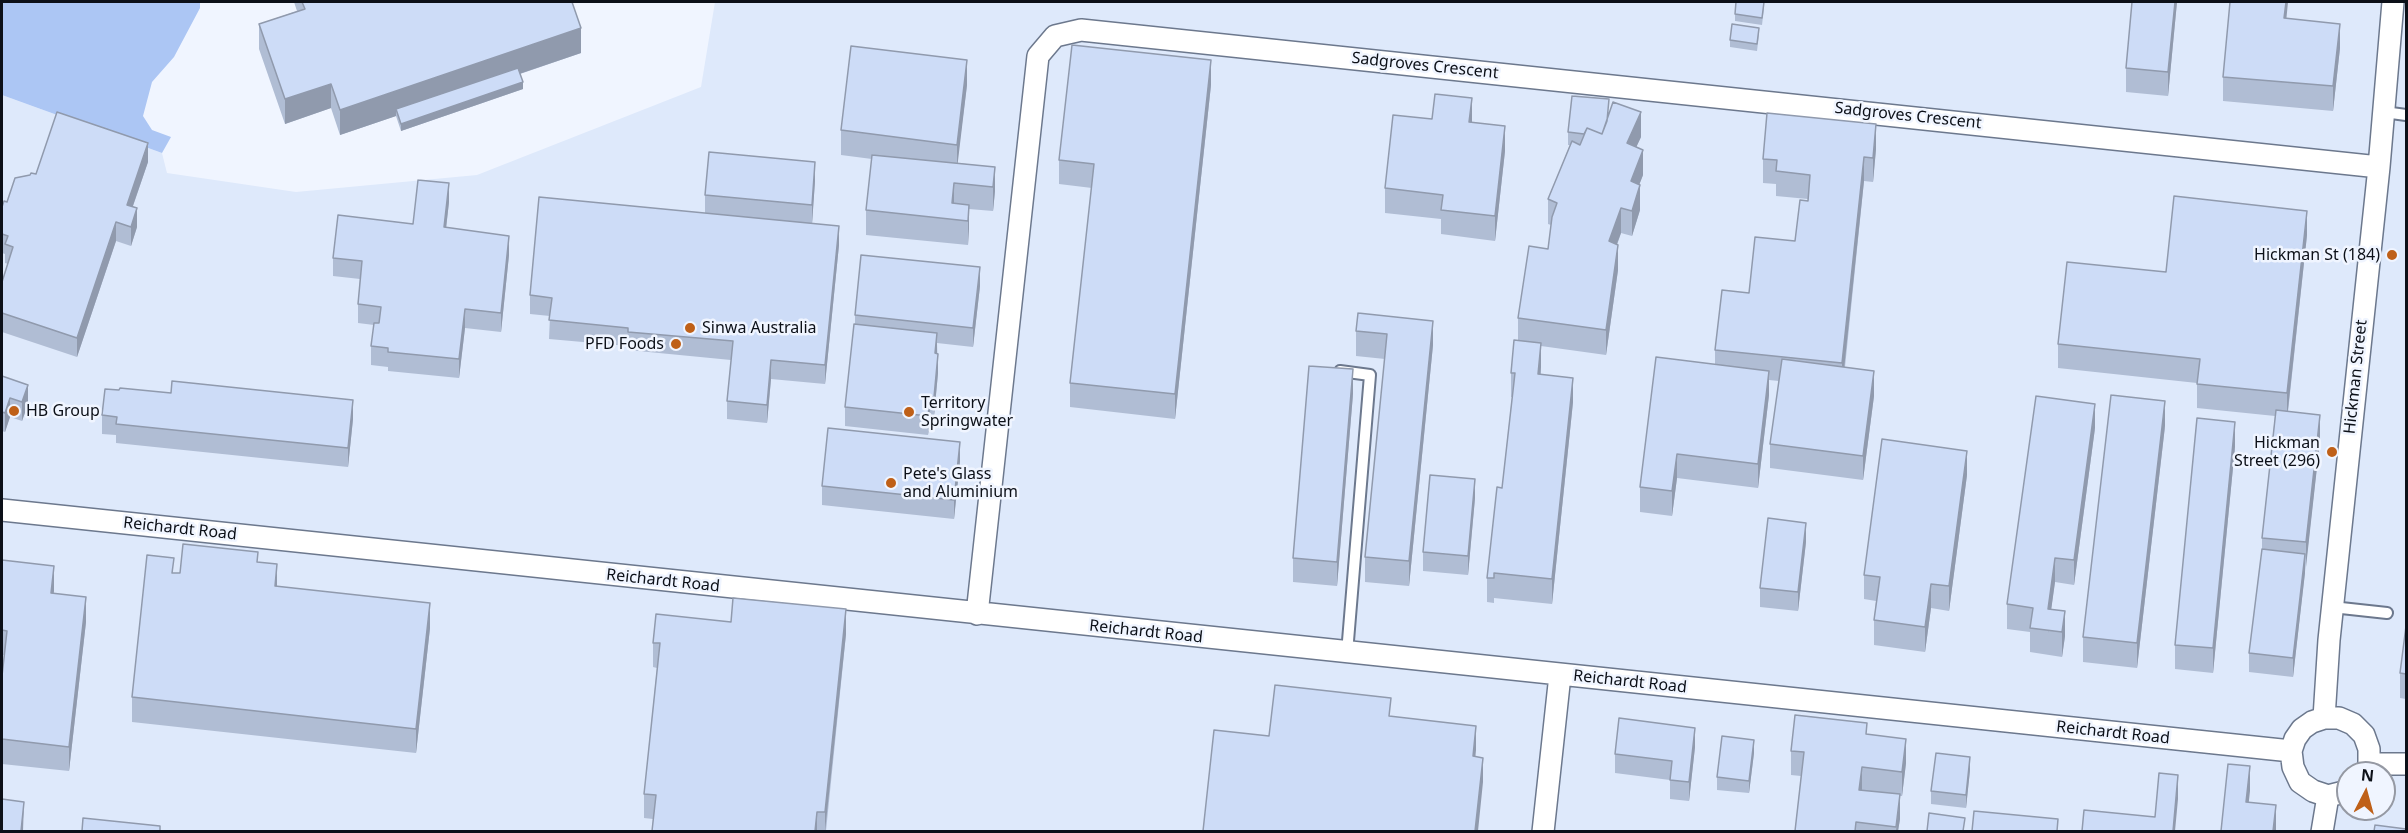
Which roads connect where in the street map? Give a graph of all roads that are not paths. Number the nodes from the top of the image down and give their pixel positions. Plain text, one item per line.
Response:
1 (2393, 2) edge
2 (2399, 2) edge
3 (2391, 36) junction
4 (2384, 112) junction
5 (2406, 115) edge
6 (2379, 167) junction
7 (1324, 369) edge
8 (2, 510) edge
9 (2332, 608) junction
10 (2387, 613) dead end
11 (976, 614) junction
12 (1347, 653) junction
13 (1560, 675) junction
14 (2324, 718) junction
15 (2291, 751) junction
16 (2368, 761) edge
17 (2336, 793) edge
18 (2336, 798) edge
19 (1543, 831) edge
20 (2322, 831) edge

1 - 3 street, Hickman Street
2 - 3 street, Hickman Street
3 - 4 street, Hickman Street
4 - 5 lane
4 - 6 street, Hickman Street
6 - 9 street, Hickman Street
6 - 11 street, Sadgroves Crescent
7 - 12 lane
8 - 11 street, Reichardt Road
9 - 10 lane
9 - 14 street, Hickman Street
11 - 12 street, Reichardt Road
12 - 13 street, Reichardt Road
13 - 15 street, Reichardt Road
13 - 19 street
14 - 15 street
14 - 16 street
15 - 17 street
18 - 20 street

